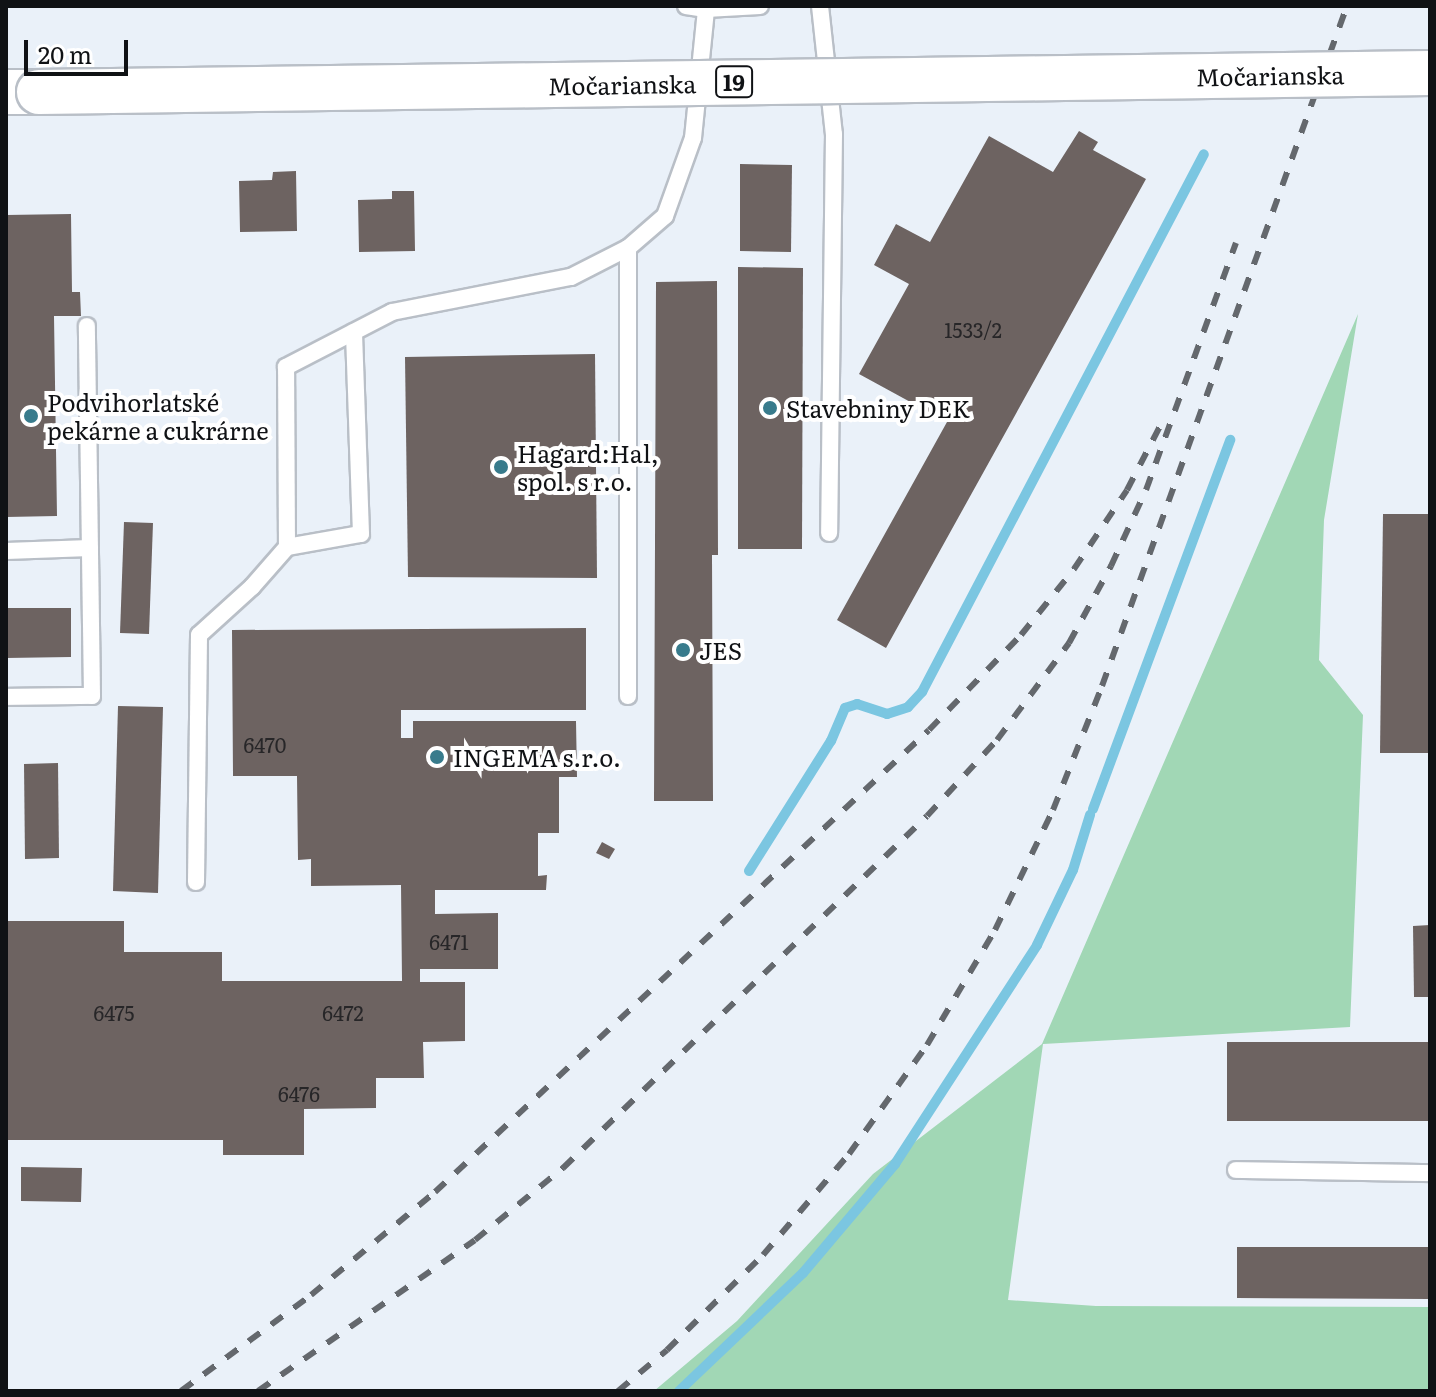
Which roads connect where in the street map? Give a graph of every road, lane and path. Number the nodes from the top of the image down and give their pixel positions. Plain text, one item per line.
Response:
1 (686, 6) edge
2 (760, 6) edge
3 (820, 6) edge
4 (706, 9) junction
5 (1430, 73) edge
6 (22, 92) edge
7 (628, 248) junction
8 (87, 326) dead end
9 (354, 332) junction
10 (829, 533) dead end
11 (287, 547) junction
12 (90, 548) junction
13 (6, 551) edge
14 (628, 696) dead end
15 (6, 697) edge
16 (196, 882) dead end
17 (1236, 1170) dead end
18 (1430, 1173) edge

1 - 4 lane
2 - 4 lane
3 - 10 lane
4 - 7 lane
5 - 6 main road, Močarianska / 19, bridge
7 - 9 lane
7 - 14 lane
8 - 12 lane
9 - 11 lane
9 - 11 lane
11 - 16 lane
12 - 13 lane
12 - 15 lane
17 - 18 lane

